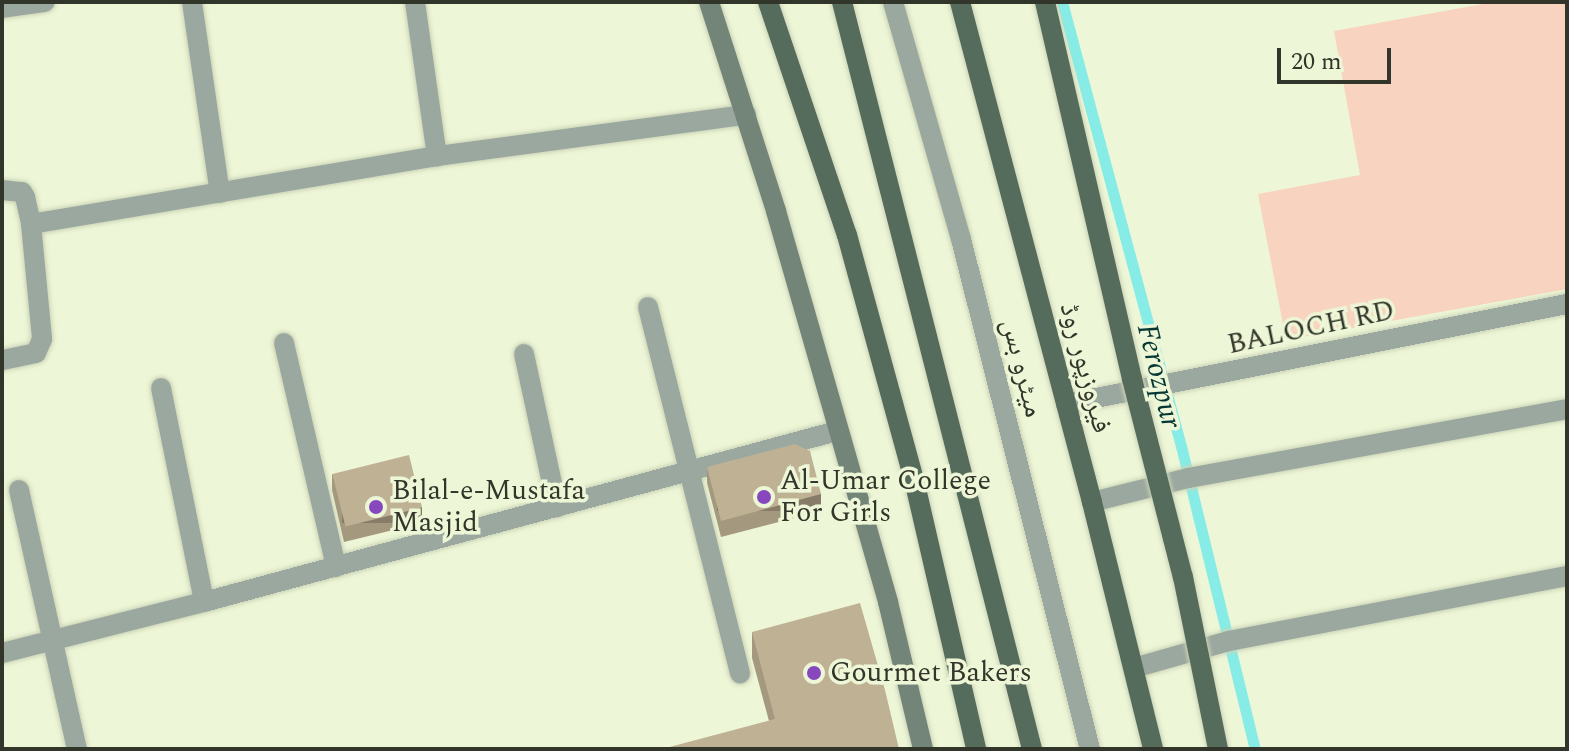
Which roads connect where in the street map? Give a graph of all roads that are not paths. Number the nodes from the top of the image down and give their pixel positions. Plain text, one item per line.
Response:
1 (45, 2) edge
2 (192, 2) edge
3 (415, 2) edge
4 (709, 2) edge
5 (768, 2) edge
6 (842, 2) edge
7 (893, 2) edge
8 (960, 2) edge
9 (1045, 2) edge
10 (2, 8) edge
11 (746, 115) junction
12 (437, 156) junction
13 (2, 190) edge
14 (220, 193) junction
15 (31, 224) junction
16 (1567, 304) edge
17 (648, 307) dead end
18 (284, 343) dead end
19 (524, 354) dead end
20 (2, 360) edge
21 (161, 388) dead end
22 (1066, 404) junction
23 (1567, 409) edge
24 (837, 431) junction
25 (689, 471) junction
26 (19, 490) dead end
27 (1092, 502) junction
28 (557, 507) junction
29 (336, 567) junction
30 (1567, 576) edge
31 (204, 602) junction
32 (51, 641) junction
33 (2, 653) edge
34 (1134, 668) junction
35 (740, 674) dead end
36 (77, 749) edge
37 (923, 749) edge
38 (976, 749) edge
39 (1032, 749) edge
40 (1090, 749) edge
41 (1153, 749) edge
42 (1218, 749) edge

1 - 10 street
2 - 14 street
3 - 12 street
4 - 11 street
5 - 38 main road
6 - 39 main road
7 - 40 street, میٹرو بس
8 - 22 main road, فیروزپور روڈ
9 - 42 main road, bridge
11 - 12 street
11 - 24 street
12 - 14 street
13 - 15 street
14 - 15 street
15 - 20 street
16 - 22 street, BALOCH RD
17 - 25 street
18 - 29 street
19 - 28 street
21 - 31 street
22 - 27 main road, فیروزپور روڈ
23 - 27 street
24 - 25 street
24 - 37 street
25 - 28 street
25 - 35 street
26 - 32 street
27 - 34 main road, فیروزپور روڈ
28 - 29 street
29 - 31 street
30 - 34 street
31 - 32 street
32 - 33 street
32 - 36 street
34 - 41 main road, فیروزپور روڈ

